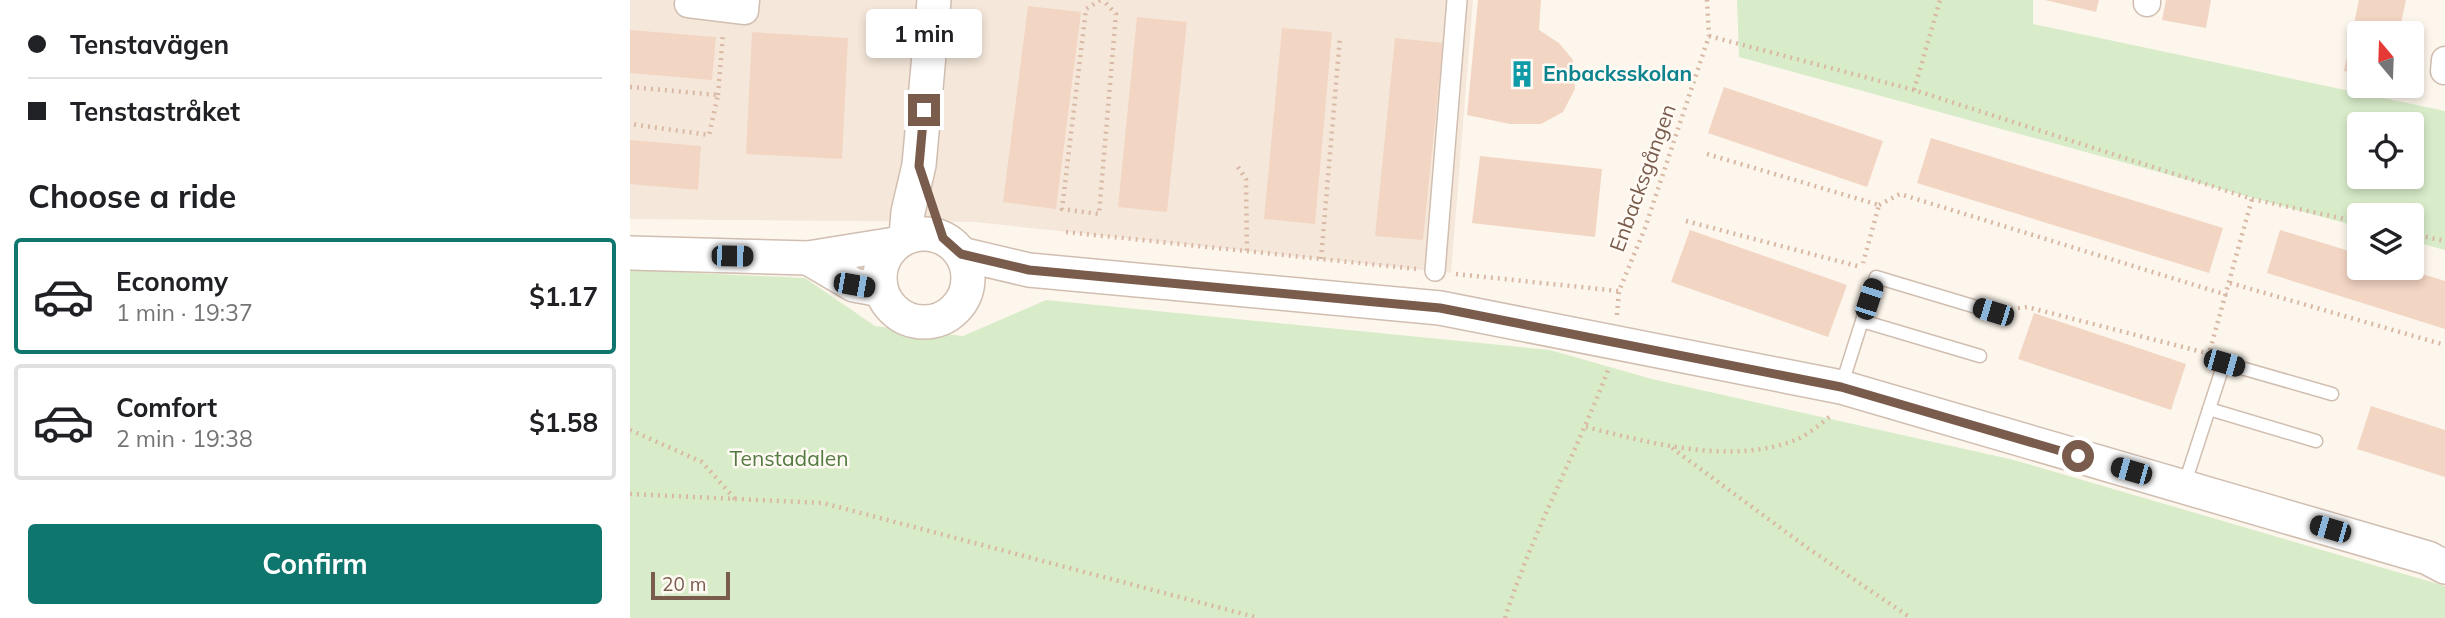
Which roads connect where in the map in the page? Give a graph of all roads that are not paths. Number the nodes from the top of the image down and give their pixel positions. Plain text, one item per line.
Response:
1 (688, 0) edge
2 (934, 0) edge
3 (1457, 0) edge
4 (736, 4) edge
5 (919, 166) junction
6 (901, 241) junction
7 (952, 246) junction
8 (630, 253) edge
9 (808, 258) junction
10 (1029, 270) junction
11 (1435, 271) road end
12 (881, 290) junction
13 (963, 298) junction
14 (1993, 312) road end
15 (1862, 321) junction
16 (1980, 356) dead end
17 (1841, 387) junction
18 (2332, 394) dead end
19 (2209, 409) junction
20 (2316, 441) dead end
21 (2184, 486) junction
22 (2439, 561) edge

1 - 4 street
2 - 5 street
3 - 11 street
5 - 6 street
5 - 7 street
6 - 7 street
6 - 9 street
6 - 12 street
7 - 10 street
7 - 13 street
8 - 9 street
9 - 12 street
10 - 13 street
10 - 17 street
12 - 13 street
14 - 15 lane
15 - 16 lane
15 - 17 lane
17 - 21 street
18 - 19 lane
19 - 20 lane
19 - 21 lane
21 - 22 street

